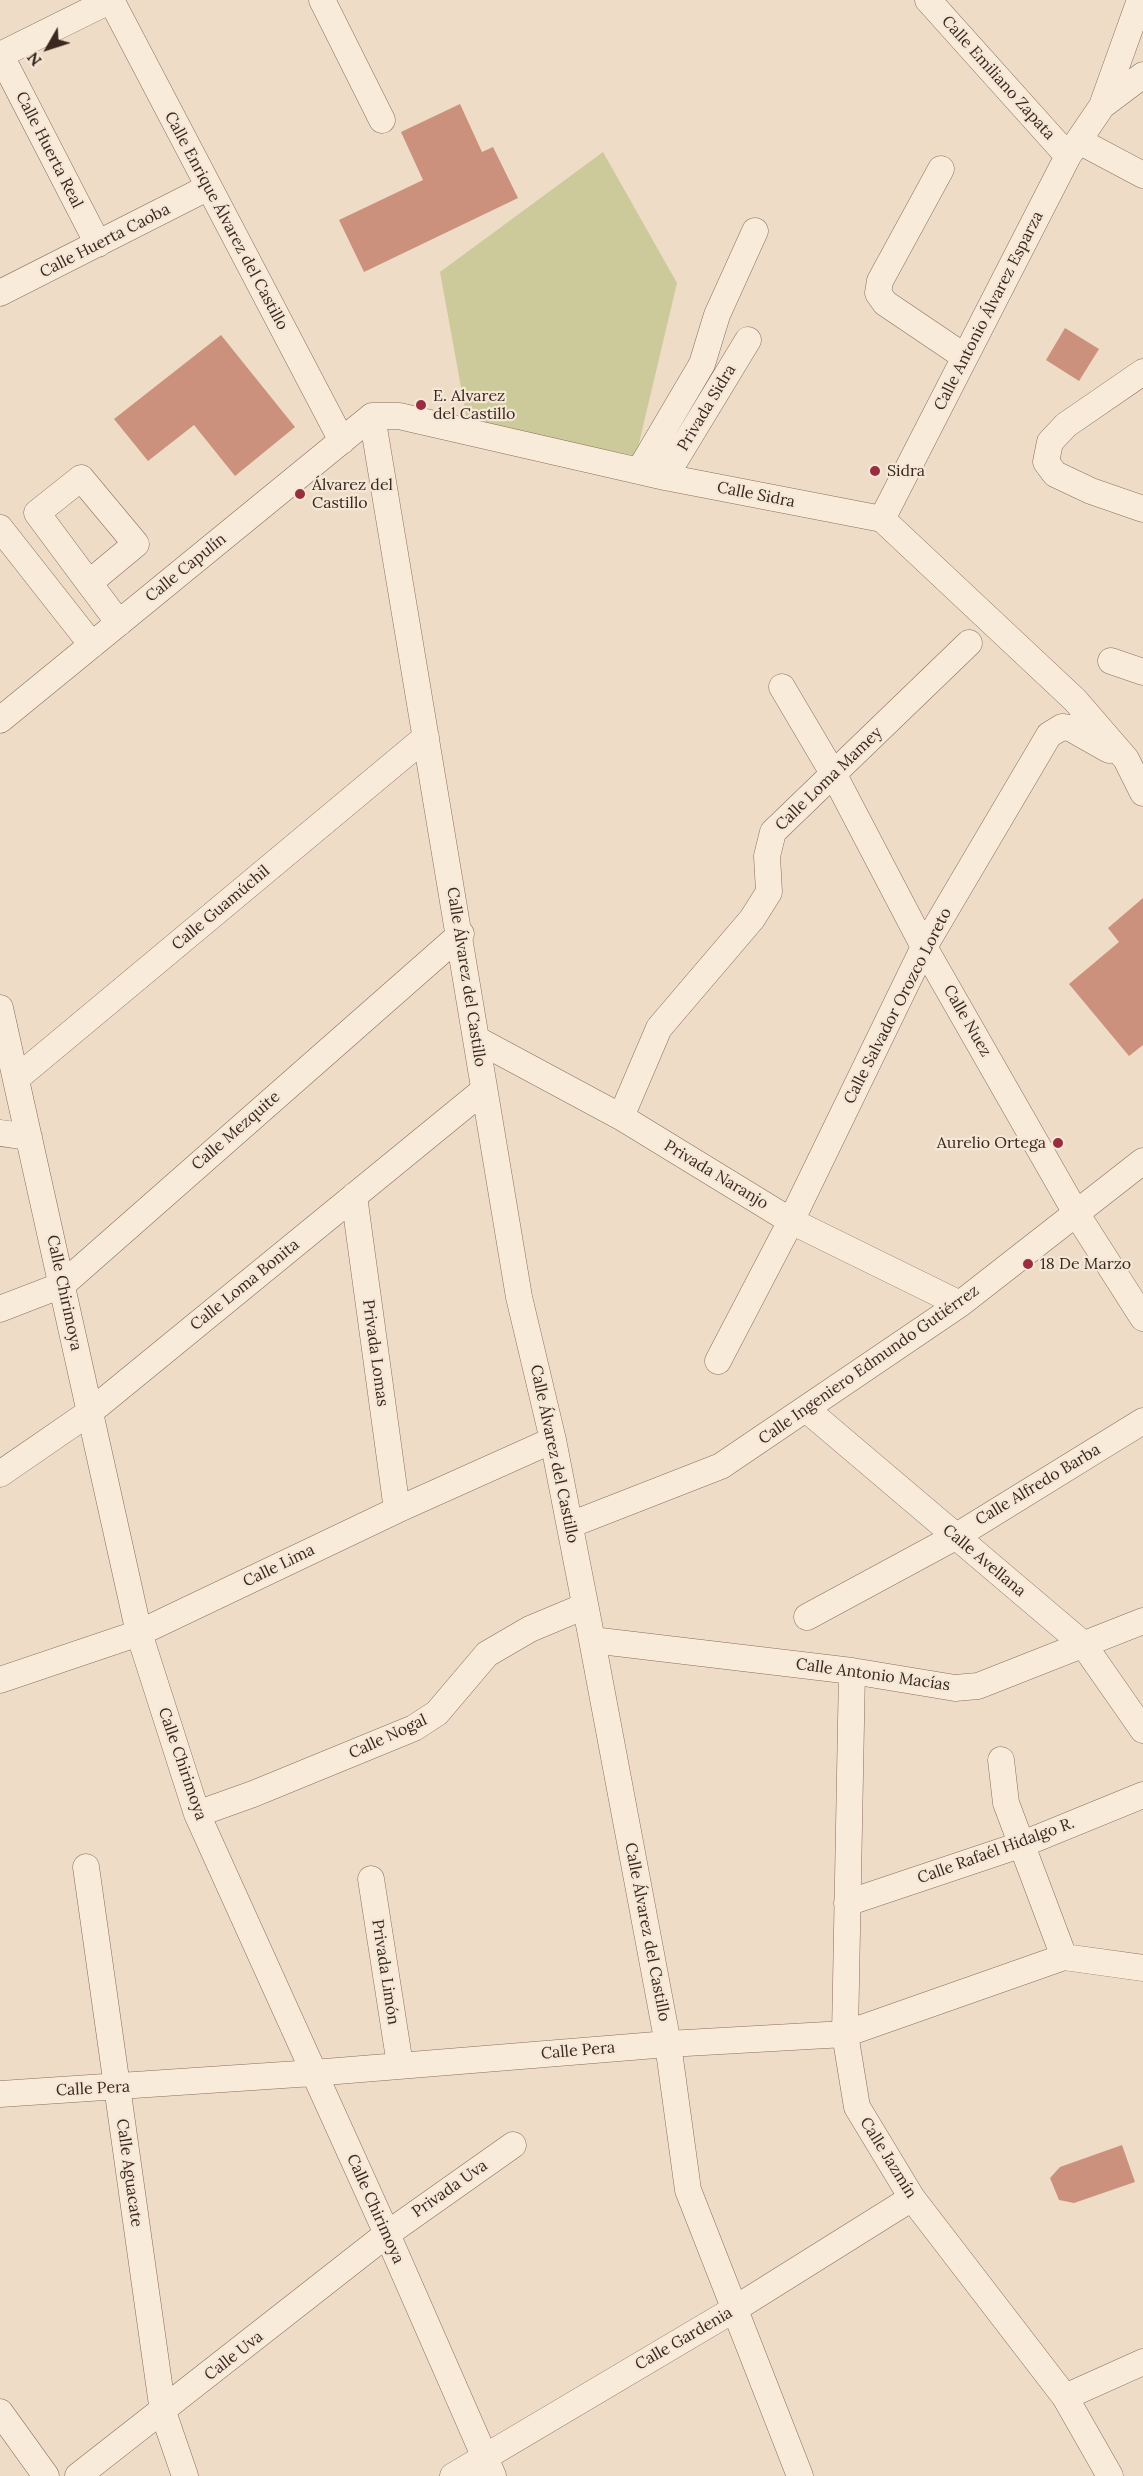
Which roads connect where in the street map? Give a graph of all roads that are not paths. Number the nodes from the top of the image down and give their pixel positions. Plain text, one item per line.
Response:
1 (111, 0) edge
2 (322, 0) edge
3 (928, 0) edge
4 (1140, 0) edge
5 (0, 55) edge
6 (1143, 75) edge
7 (1102, 106) junction
8 (382, 120) dead end
9 (1073, 148) junction
10 (941, 169) dead end
11 (1143, 175) edge
12 (209, 187) junction
13 (755, 231) dead end
14 (98, 244) junction
15 (0, 293) edge
16 (748, 340) dead end
17 (965, 357) junction
18 (1143, 372) edge
19 (372, 416) junction
20 (342, 441) junction
21 (639, 471) junction
22 (665, 477) junction
23 (1143, 509) edge
24 (882, 519) junction
25 (0, 528) edge
26 (88, 583) dead end
27 (119, 623) junction
28 (969, 643) dead end
29 (92, 645) junction
30 (1111, 661) dead end
31 (1143, 672) edge
32 (782, 687) dead end
33 (0, 720) edge
34 (426, 737) junction
35 (1126, 759) junction
36 (834, 775) junction
37 (1143, 793) edge
38 (461, 934) junction
39 (924, 947) junction
40 (0, 1008) edge
41 (477, 1039) junction
42 (17, 1078) junction
43 (484, 1090) junction
44 (621, 1117) junction
45 (0, 1132) edge
46 (29, 1137) junction
47 (1143, 1161) edge
48 (354, 1196) junction
49 (1076, 1213) junction
50 (791, 1221) junction
51 (62, 1285) junction
52 (960, 1305) junction
53 (0, 1309) edge
54 (1143, 1318) edge
55 (718, 1361) dead end
56 (806, 1409) junction
57 (90, 1412) junction
58 (1143, 1421) edge
59 (553, 1440) junction
60 (0, 1474) edge
61 (397, 1510) junction
62 (570, 1524) junction
63 (955, 1537) junction
64 (585, 1606) junction
65 (807, 1617) dead end
66 (1143, 1621) edge
67 (139, 1633) junction
68 (592, 1640) junction
69 (1083, 1644) junction
70 (852, 1671) junction
71 (0, 1680) edge
72 (1143, 1730) edge
73 (1001, 1760) dead end
74 (1143, 1795) edge
75 (197, 1814) junction
76 (1023, 1844) junction
77 (86, 1867) dead end
78 (371, 1879) dead end
79 (848, 1903) junction
80 (1064, 1957) junction
81 (1143, 1968) edge
82 (844, 2034) junction
83 (668, 2044) junction
84 (400, 2065) junction
85 (313, 2073) junction
86 (117, 2088) junction
87 (0, 2094) edge
88 (513, 2145) dead end
89 (912, 2198) junction
90 (387, 2234) junction
91 (734, 2310) junction
92 (1143, 2362) edge
93 (1065, 2397) junction
94 (0, 2412) edge
95 (164, 2412) junction
96 (489, 2466) edge
97 (46, 2476) edge
98 (78, 2476) edge
99 (185, 2476) edge
100 (453, 2476) edge
101 (800, 2476) edge
102 (1110, 2476) edge

1 - 5 street
1 - 12 street, Calle Enrique Álvarez del Castillo
2 - 8 street
3 - 9 street, Calle Emiliano Zapata
4 - 7 street, Calle Antonio Álvarez Esparza
5 - 14 street, Calle Huerta Real
6 - 7 street, Calle Antonio Álvarez Esparza
7 - 9 street, Calle Antonio Álvarez Esparza
9 - 11 street, Calle Emiliano Zapata
9 - 17 street, Calle Antonio Álvarez Esparza
10 - 17 street
12 - 14 street, Calle Huerta Caoba
12 - 20 street, Calle Enrique Álvarez del Castillo
13 - 21 street
14 - 15 street, Calle Huerta Caoba
16 - 22 street, Privada Sidra
17 - 24 street, Calle Antonio Álvarez Esparza
18 - 23 street
19 - 20 street, Calle Capulín
19 - 21 street, Calle Sidra
19 - 34 street, Calle Álvarez del Castillo
20 - 27 street, Calle Capulín
21 - 22 street, Calle Sidra
22 - 24 street, Calle Sidra
24 - 35 street
25 - 29 street
26 - 27 street
27 - 29 street, Calle Capulín
28 - 36 street, Calle Loma Mamey
29 - 33 street, Calle Capulín
30 - 31 street
32 - 36 street, Calle Nuez
34 - 38 street, Calle Álvarez del Castillo
34 - 42 street, Calle Guamúchil
35 - 37 street
35 - 39 street, Calle Salvador Orozco Loreto
36 - 39 street, Calle Nuez
36 - 44 street, Calle Loma Mamey
38 - 41 street, Calle Álvarez del Castillo
38 - 51 street, Calle Mezquite
39 - 49 street, Calle Nuez
39 - 50 street, Calle Salvador Orozco Loreto
40 - 42 street, Calle Chirimoya
41 - 43 street, Calle Álvarez del Castillo
41 - 44 street, Privada Naranjo
42 - 46 street, Calle Chirimoya
43 - 48 street, Calle Loma Bonita
43 - 59 street, Calle Álvarez del Castillo
44 - 50 street, Privada Naranjo
45 - 46 street
46 - 51 street, Calle Chirimoya
47 - 49 street, Calle Ingeniero Edmundo Gutiérrez
48 - 57 street, Calle Loma Bonita
48 - 61 street, Privada Lomas
49 - 52 street, Calle Ingeniero Edmundo Gutiérrez
49 - 54 street, Calle Nuez
50 - 52 street, Privada Naranjo
50 - 55 street, Calle Salvador Orozco Loreto
51 - 53 street, Calle Mezquite
51 - 57 street, Calle Chirimoya
52 - 56 street, Calle Ingeniero Edmundo Gutiérrez
56 - 62 street, Calle Ingeniero Edmundo Gutiérrez
56 - 63 street, Calle Avellana
57 - 60 street, Calle Loma Bonita
57 - 67 street, Calle Chirimoya
58 - 63 street, Calle Alfredo Barba
59 - 61 street, Calle Lima
59 - 62 street, Calle Álvarez del Castillo
61 - 67 street, Calle Lima
62 - 64 street, Calle Álvarez del Castillo
63 - 65 street, Calle Alfredo Barba
63 - 69 street, Calle Avellana
64 - 68 street, Calle Álvarez del Castillo
64 - 75 street, Calle Nogal
66 - 69 street, Calle Antonio Macías
67 - 71 street, Calle Lima
67 - 75 street, Calle Chirimoya
68 - 70 street, Calle Antonio Macías
68 - 83 street, Calle Álvarez del Castillo
69 - 70 street, Calle Antonio Macías
69 - 72 street, Calle Avellana
70 - 79 street, Calle Jazmín
73 - 76 street
74 - 76 street, Calle Rafaél Hidalgo R.
75 - 85 street, Calle Chirimoya
76 - 79 street, Calle Rafaél Hidalgo R.
76 - 80 street
77 - 86 street, Calle Aguacate
78 - 84 street, Privada Limón
79 - 82 street, Calle Jazmín
80 - 81 street, Calle Pera
80 - 82 street, Calle Pera
82 - 83 street, Calle Pera
82 - 89 street, Calle Jazmín
83 - 84 street, Calle Pera
83 - 91 street, Calle Álvarez del Castillo
84 - 85 street, Calle Pera
85 - 86 street, Calle Pera
85 - 90 street, Calle Chirimoya
86 - 87 street, Calle Pera
86 - 95 street, Calle Aguacate
88 - 90 street, Privada Uva
89 - 91 street, Calle Gardenia
89 - 93 street, Calle Jazmín
90 - 95 street, Calle Uva
90 - 96 street, Calle Chirimoya
91 - 96 street, Calle Gardenia
91 - 101 street, Calle Álvarez del Castillo
92 - 93 street
93 - 102 street, Calle Jazmín
94 - 97 street
95 - 98 street, Calle Uva
95 - 99 street, Calle Aguacate
96 - 100 street, Calle Gardenia

